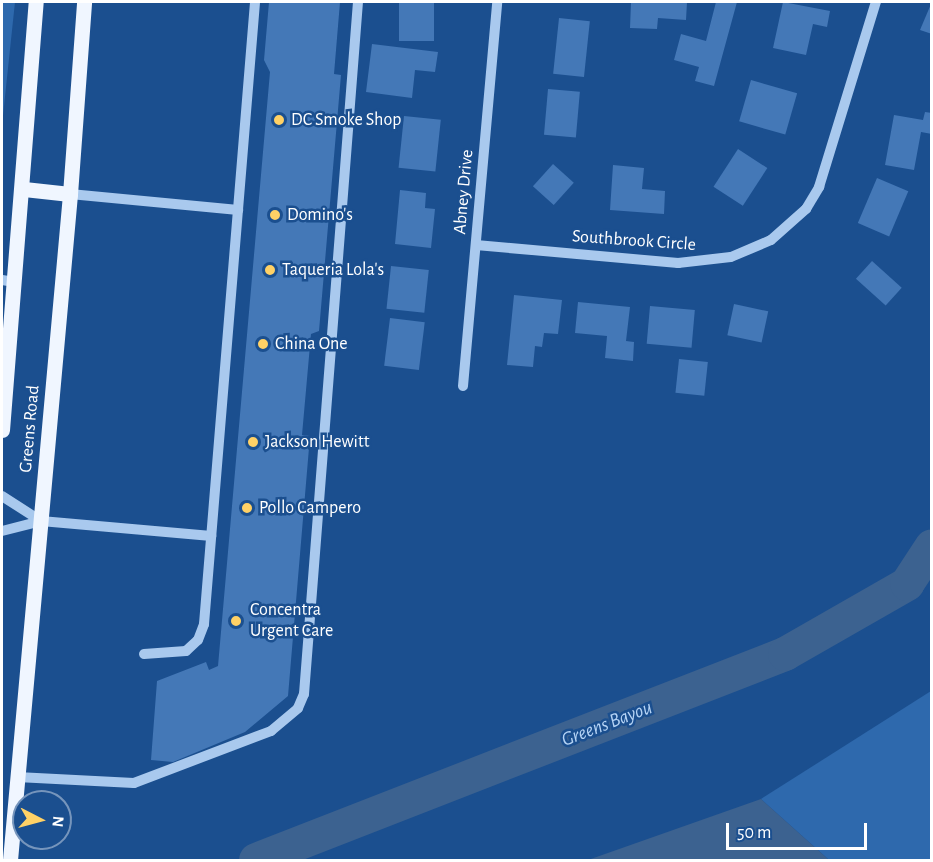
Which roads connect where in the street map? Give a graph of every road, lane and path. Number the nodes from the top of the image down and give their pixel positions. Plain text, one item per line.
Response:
1 (36, 2) edge
2 (84, 2) edge
3 (255, 2) edge
4 (358, 2) edge
5 (497, 2) edge
6 (876, 2) edge
7 (24, 189) junction
8 (70, 194) junction
9 (238, 210) junction
10 (476, 245) junction
11 (8, 281) edge
12 (463, 386) dead end
13 (2, 430) edge
14 (2, 496) edge
15 (41, 521) junction
16 (2, 531) edge
17 (211, 536) junction
18 (144, 654) dead end
19 (17, 777) junction
20 (10, 861) edge

1 - 7 main road, Greens Road
2 - 8 main road, Greens Road
3 - 9 street
4 - 19 street
5 - 10 street, Abney Drive
6 - 10 street, Southbrook Circle
7 - 8 main road
7 - 11 main road, Greens Road
8 - 9 street
8 - 15 main road, Greens Road
9 - 17 street
10 - 12 street, Abney Drive
11 - 13 main road, Greens Road
14 - 15 street
15 - 16 street
15 - 17 street
15 - 19 main road, Greens Road
17 - 18 street
19 - 20 main road, Greens Road

